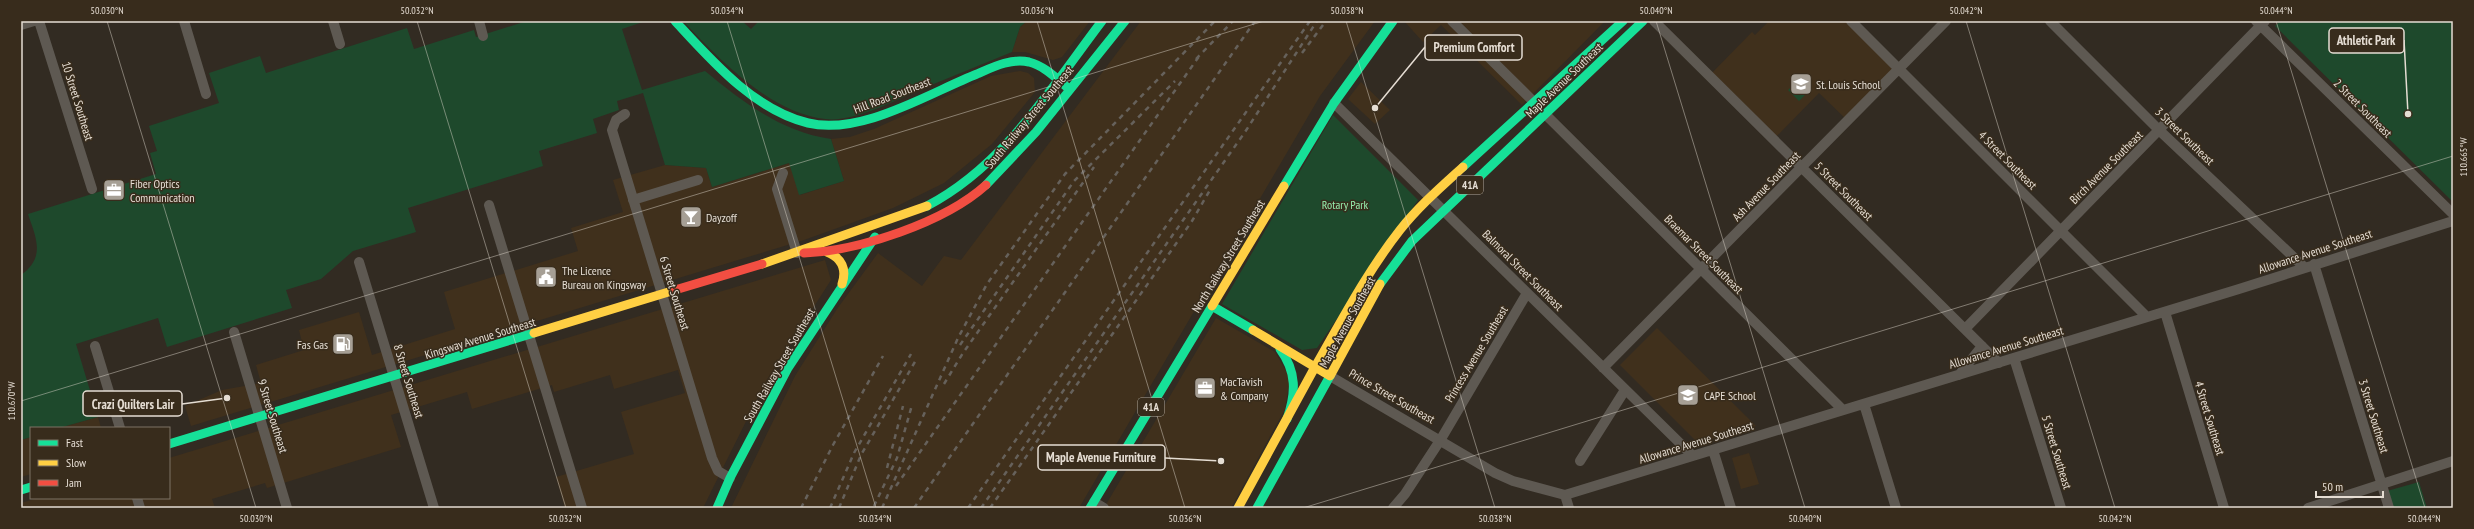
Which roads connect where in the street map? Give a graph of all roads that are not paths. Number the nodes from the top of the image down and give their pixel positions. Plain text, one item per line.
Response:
1 (34, 21) edge
2 (39, 21) edge
3 (184, 21) edge
4 (333, 21) edge
5 (479, 21) edge
6 (675, 21) edge
7 (1102, 21) edge
8 (1125, 21) edge
9 (1393, 21) edge
10 (1452, 21) edge
11 (1623, 21) edge
12 (1643, 21) edge
13 (1654, 21) edge
14 (1851, 21) edge
15 (1946, 21) edge
16 (2050, 21) edge
17 (2260, 23) edge
18 (21, 25) edge
19 (483, 36) dead end
20 (340, 44) dead end
21 (1899, 69) junction
22 (1058, 79) junction
23 (1069, 88) junction
24 (206, 94) dead end
25 (1334, 103) junction
26 (1535, 103) junction
27 (625, 114) dead end
28 (1546, 115) junction
29 (2160, 131) junction
30 (1802, 168) junction
31 (783, 173) dead end
32 (698, 180) dead end
33 (92, 189) dead end
34 (1430, 197) junction
35 (633, 200) junction
36 (489, 204) dead end
37 (1442, 210) junction
38 (2453, 214) edge
39 (2453, 221) edge
40 (883, 222) junction
41 (2061, 231) junction
42 (873, 240) junction
43 (827, 252) junction
44 (797, 253) junction
45 (359, 262) dead end
46 (2309, 265) junction
47 (1702, 270) junction
48 (840, 286) junction
49 (1527, 293) junction
50 (662, 295) junction
51 (1212, 306) junction
52 (2165, 312) junction
53 (2147, 317) junction
54 (1965, 329) junction
55 (234, 332) dead end
56 (529, 336) junction
57 (1275, 343) junction
58 (95, 346) dead end
59 (1982, 346) junction
60 (2014, 358) junction
61 (1999, 363) junction
62 (1315, 366) junction
63 (1603, 368) junction
64 (1959, 375) junction
65 (1330, 376) junction
66 (394, 377) junction
67 (1625, 390) junction
68 (1864, 404) junction
69 (1843, 410) junction
70 (260, 417) junction
71 (1287, 419) junction
72 (120, 427) edge
73 (1440, 439) junction
74 (170, 444) edge
75 (1713, 450) junction
76 (1693, 456) junction
77 (1580, 460) dead end
78 (2453, 461) edge
79 (730, 478) junction
80 (2382, 483) junction
81 (1405, 494) junction
82 (1565, 495) junction
83 (1092, 505) edge
84 (287, 508) edge
85 (434, 508) edge
86 (582, 508) edge
87 (717, 508) edge
88 (1104, 508) edge
89 (1238, 508) edge
90 (1257, 508) edge
91 (1394, 508) edge
92 (1403, 508) edge
93 (1569, 508) edge
94 (1731, 508) edge
95 (1896, 508) edge
96 (2061, 508) edge
97 (2224, 508) edge
98 (2308, 508) edge
99 (2389, 508) edge

1 - 18 street
2 - 33 street, 10 Street Southeast
3 - 24 street
4 - 20 street
5 - 19 street
6 - 22 main road, Hill Road Southeast
7 - 22 main road, South Railway Street Southeast
8 - 23 main road, South Railway Street Southeast
9 - 25 main road, North Railway Street Southeast
10 - 26 street
11 - 26 main road, Maple Avenue Southeast / 41A
12 - 28 main road, Maple Avenue Southeast / 41A
13 - 30 street, 5 Street Southeast
14 - 21 street, 4 Street Southeast
15 - 21 street, Ash Avenue Southeast
16 - 29 street, 3 Street Southeast
17 - 29 street, Birch Avenue Southeast
17 - 38 street, 2 Street Southeast
21 - 30 street, Ash Avenue Southeast
21 - 41 street, 4 Street Southeast
22 - 23 main road, Hill Road Southeast
22 - 40 main road, South Railway Street Southeast
23 - 42 main road, South Railway Street Southeast
25 - 34 street, Balmoral Street Southeast
25 - 51 main road, North Railway Street Southeast
26 - 34 main road, Maple Avenue Southeast / 41A
27 - 35 street, 6 Street Southeast
28 - 37 main road, Maple Avenue Southeast / 41A
28 - 47 street, Braemar Street Southeast
29 - 41 street, Birch Avenue Southeast
29 - 46 street, 3 Street Southeast
30 - 47 street, Ash Avenue Southeast
30 - 54 street, 5 Street Southeast
31 - 44 street
32 - 35 street
34 - 37 street, Balmoral Street Southeast
34 - 62 main road, Maple Avenue Southeast / 41A
35 - 50 street, 6 Street Southeast
36 - 56 street
37 - 49 street, Balmoral Street Southeast
37 - 65 main road, Maple Avenue Southeast / 41A
39 - 46 street, Allowance Avenue Southeast
40 - 42 main road, South Railway Street Southeast
40 - 44 main road, Kingsway Avenue Southeast
41 - 53 street, 4 Street Southeast
41 - 54 street, Birch Avenue Southeast
42 - 43 main road, Kingsway Avenue Southeast
42 - 48 main road, South Railway Street Southeast
43 - 44 main road, Kingsway Avenue Southeast
43 - 48 main road
44 - 50 main road, Kingsway Avenue Southeast
45 - 66 street, 8 Street Southeast
46 - 52 street, Allowance Avenue Southeast
46 - 80 street, 3 Street Southeast
47 - 63 street, Ash Avenue Southeast
47 - 69 street, Braemar Street Southeast
48 - 79 main road, South Railway Street Southeast
49 - 63 street, Balmoral Street Southeast
49 - 73 street, Princess Avenue Southeast
50 - 56 main road, Kingsway Avenue Southeast
50 - 79 street, 6 Street Southeast
51 - 57 main road, Prince Street Southeast
51 - 83 main road, North Railway Street Southeast / 41A
52 - 53 street, Allowance Avenue Southeast
52 - 97 street, 4 Street Southeast
53 - 60 street, Allowance Avenue Southeast
54 - 59 street, 5 Street Southeast
55 - 70 street, 9 Street Southeast
56 - 66 main road, Kingsway Avenue Southeast
56 - 86 street
57 - 62 main road, Prince Street Southeast
57 - 71 main road
58 - 72 street
59 - 61 street, 5 Street Southeast
59 - 64 street
60 - 61 street, Allowance Avenue Southeast
60 - 96 street, 5 Street Southeast
61 - 64 street, Allowance Avenue Southeast
62 - 65 main road, Prince Street Southeast
62 - 71 main road, Maple Avenue Southeast
63 - 67 street, Balmoral Street Southeast
64 - 68 street, Allowance Avenue Southeast
65 - 73 street, Prince Street Southeast
65 - 90 main road, Maple Avenue Southeast
66 - 70 main road, Kingsway Avenue Southeast
66 - 85 street, 8 Street Southeast
67 - 76 street, Balmoral Street Southeast
67 - 77 street
68 - 69 street, Allowance Avenue Southeast
68 - 95 street
69 - 75 street, Allowance Avenue Southeast
70 - 74 main road, Kingsway Avenue Southeast
70 - 84 street, 9 Street Southeast
71 - 89 main road, Maple Avenue Southeast
73 - 81 street, Princess Avenue Southeast
73 - 82 street, Prince Street Southeast
75 - 76 street, Allowance Avenue Southeast
75 - 94 street
76 - 82 street, Allowance Avenue Southeast
78 - 80 street
79 - 87 main road, South Railway Street Southeast
80 - 98 street
80 - 99 street, 3 Street Southeast
81 - 91 street, Princess Avenue Southeast
81 - 92 street
82 - 93 street
83 - 88 street

